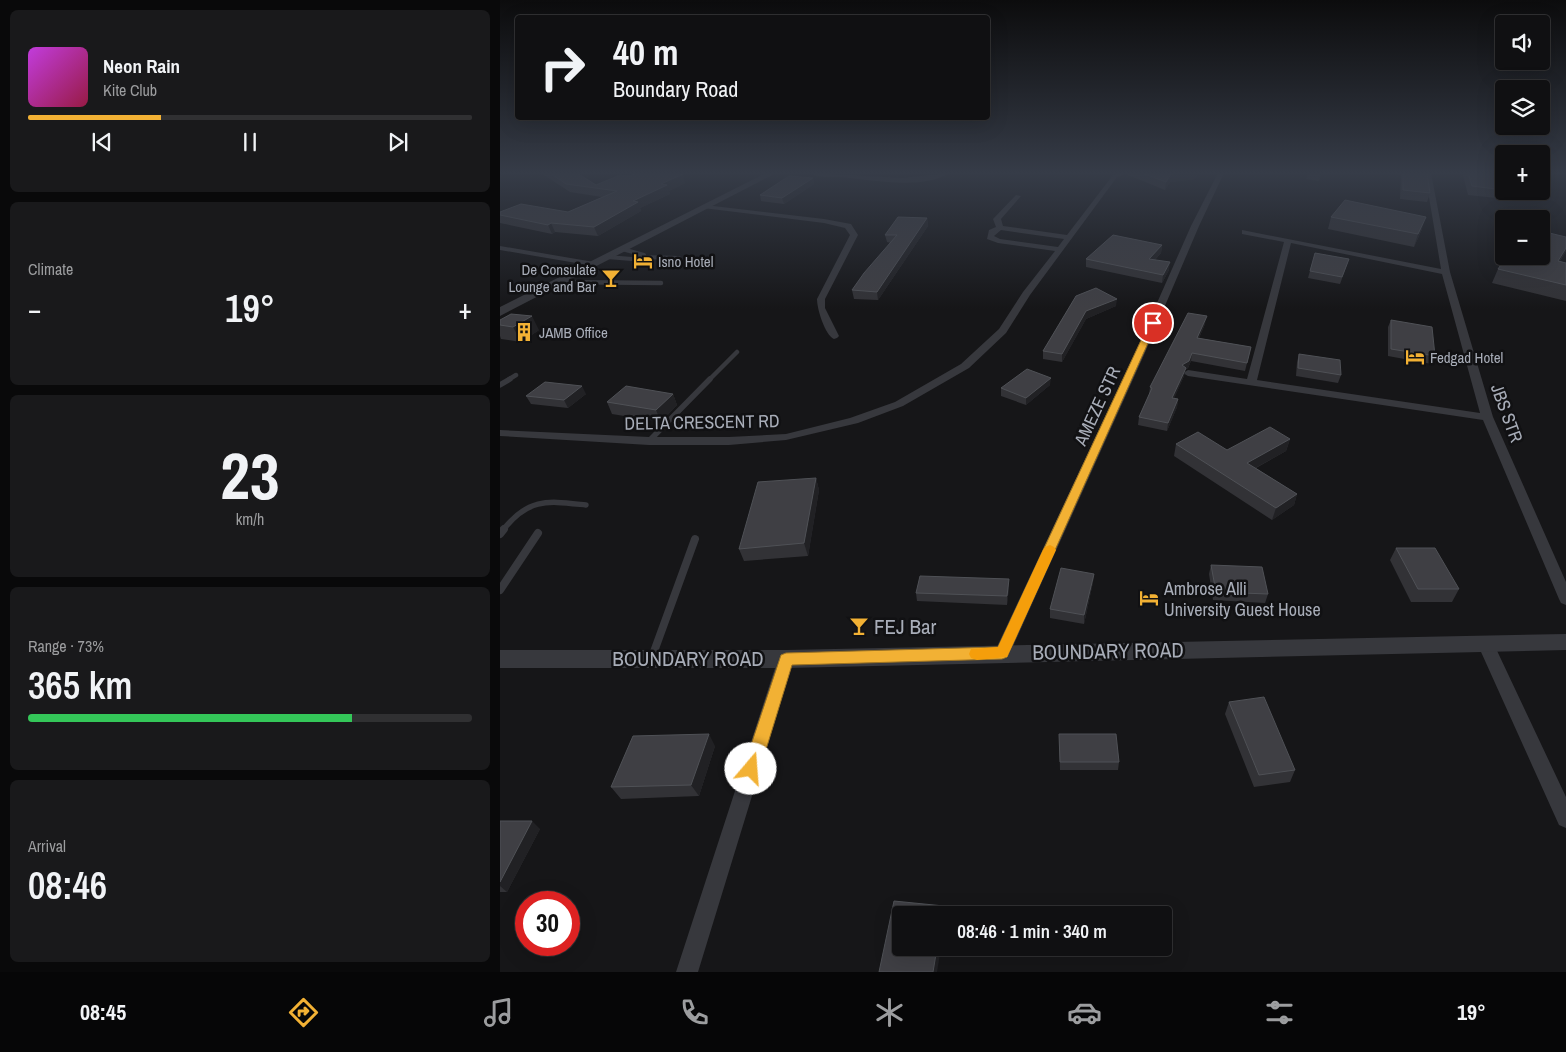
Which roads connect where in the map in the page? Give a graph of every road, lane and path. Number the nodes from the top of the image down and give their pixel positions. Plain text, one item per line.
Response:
1 (682, 218) edge
2 (801, 218) edge
3 (997, 218) edge
4 (1082, 218) edge
5 (1199, 218) edge
6 (1436, 218) edge
7 (1003, 228) junction
8 (1245, 232) dead end
9 (1068, 237) junction
10 (1288, 240) junction
11 (500, 248) edge
12 (1059, 249) junction
13 (622, 250) junction
14 (641, 256) junction
15 (607, 257) junction
16 (679, 258) dead end
17 (594, 264) junction
18 (1446, 272) junction
19 (558, 282) junction
20 (661, 283) dead end
21 (500, 312) edge
22 (834, 336) dead end
23 (737, 352) dead end
24 (1188, 373) edge
25 (516, 375) dead end
26 (1252, 381) junction
27 (500, 385) edge
28 (1487, 418) junction
29 (500, 432) edge
30 (649, 441) junction
31 (586, 505) dead end
32 (538, 533) dead end
33 (500, 534) edge
34 (695, 539) dead end
35 (500, 590) edge
36 (1566, 599) edge
37 (1566, 642) edge
38 (1485, 643) junction
39 (1002, 653) junction
40 (500, 658) edge
41 (652, 658) junction
42 (786, 659) junction
43 (1566, 818) edge
44 (687, 972) edge

1 - 13 street
2 - 22 street
3 - 7 street
4 - 9 street, DELTA CRESCENT RD
5 - 39 street, AMEZE STR
6 - 18 street, JBS STR
7 - 9 street
7 - 12 street
8 - 10 street
9 - 12 street, DELTA CRESCENT RD
10 - 18 street
10 - 26 street
11 - 17 street
12 - 30 street, DELTA CRESCENT RD
13 - 14 lane
13 - 15 street
14 - 15 lane
14 - 16 lane
15 - 17 street
17 - 19 street
18 - 28 street, JBS STR
19 - 20 lane
19 - 21 street
23 - 30 lane
24 - 26 street
25 - 27 lane
26 - 28 street
28 - 36 street, JBS STR
29 - 30 street, DELTA CRESCENT RD
31 - 33 lane
32 - 35 lane
34 - 41 lane
37 - 38 street, BOUNDARY ROAD
38 - 39 street, BOUNDARY ROAD
38 - 43 street
39 - 42 street, BOUNDARY ROAD
40 - 41 street, BOUNDARY ROAD
41 - 42 street, BOUNDARY ROAD
42 - 44 street

